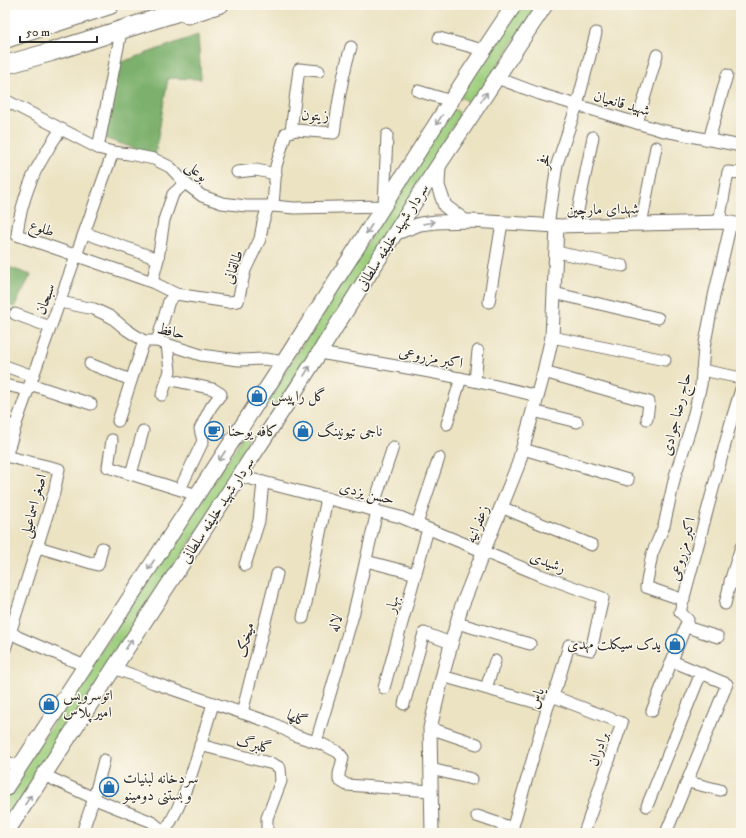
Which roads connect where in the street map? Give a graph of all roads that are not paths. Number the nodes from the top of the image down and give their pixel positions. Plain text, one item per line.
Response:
1 (30, 5) edge
2 (61, 5) edge
3 (110, 5) edge
4 (162, 5) edge
5 (200, 5) edge
6 (221, 5) edge
7 (514, 5) edge
8 (545, 5) edge
9 (5, 14) edge
10 (5, 25) edge
11 (596, 33) dead end
12 (120, 37) junction
13 (439, 38) dead end
14 (5, 39) edge
15 (350, 47) dead end
16 (483, 50) junction
17 (657, 55) dead end
18 (5, 56) edge
19 (5, 65) edge
20 (5, 71) edge
21 (319, 72) dead end
22 (727, 75) dead end
23 (497, 78) junction
24 (418, 91) dead end
25 (5, 100) edge
26 (451, 101) junction
27 (577, 105) junction
28 (637, 123) junction
29 (61, 129) junction
30 (291, 131) junction
31 (387, 136) dead end
32 (593, 137) dead end
33 (709, 140) junction
34 (741, 146) edge
35 (656, 147) dead end
36 (98, 148) junction
37 (113, 152) junction
38 (440, 164) junction
39 (237, 172) dead end
40 (741, 173) edge
41 (276, 174) junction
42 (185, 183) junction
43 (270, 206) junction
44 (384, 206) junction
45 (465, 221) junction
46 (502, 223) junction
47 (731, 224) edge
48 (575, 225) junction
49 (640, 225) junction
50 (552, 226) junction
51 (85, 233) junction
52 (394, 234) junction
53 (556, 252) junction
54 (76, 257) junction
55 (158, 259) junction
56 (623, 266) dead end
57 (152, 282) junction
58 (554, 293) junction
59 (176, 294) junction
60 (60, 302) junction
61 (489, 302) dead end
62 (15, 314) dead end
63 (658, 318) dead end
64 (50, 327) junction
65 (552, 337) junction
66 (144, 341) junction
67 (162, 342) junction
68 (478, 351) dead end
69 (319, 353) junction
70 (664, 360) dead end
71 (284, 362) junction
72 (90, 364) dead end
73 (5, 366) edge
74 (702, 370) junction
75 (544, 372) junction
76 (461, 378) junction
77 (741, 378) edge
78 (131, 380) junction
79 (167, 380) junction
80 (474, 381) junction
81 (30, 383) junction
82 (5, 385) edge
83 (267, 388) junction
84 (741, 389) edge
85 (162, 395) dead end
86 (537, 396) junction
87 (91, 404) dead end
88 (285, 406) junction
89 (533, 411) junction
90 (648, 419) dead end
91 (118, 420) dead end
92 (577, 422) dead end
93 (447, 424) dead end
94 (10, 425) edge
95 (143, 431) dead end
96 (239, 431) junction
97 (112, 440) dead end
98 (393, 447) dead end
99 (522, 449) junction
100 (256, 450) junction
101 (5, 456) edge
102 (439, 458) dead end
103 (131, 474) junction
104 (239, 476) junction
105 (628, 480) dead end
106 (263, 482) junction
107 (180, 490) junction
108 (197, 495) junction
109 (327, 498) junction
110 (501, 507) junction
111 (375, 510) junction
112 (417, 524) junction
113 (428, 529) junction
114 (592, 545) dead end
115 (38, 547) junction
116 (741, 547) edge
117 (102, 548) dead end
118 (484, 551) junction
119 (366, 561) junction
120 (245, 565) dead end
121 (278, 574) dead end
122 (416, 574) junction
123 (736, 583) edge
124 (603, 598) joint
125 (684, 600) junction
126 (725, 604) dead end
127 (303, 618) dead end
128 (457, 623) junction
129 (686, 627) junction
130 (11, 632) junction
131 (718, 637) dead end
132 (451, 643) junction
133 (530, 644) dead end
134 (5, 649) edge
135 (495, 661) dead end
136 (672, 661) junction
137 (85, 666) junction
138 (114, 668) junction
139 (701, 673) junction
140 (442, 676) junction
141 (384, 688) dead end
142 (486, 688) junction
143 (550, 701) junction
144 (213, 704) junction
145 (404, 704) dead end
146 (652, 711) dead end
147 (242, 713) junction
148 (430, 728) junction
149 (316, 742) junction
150 (477, 744) dead end
151 (200, 745) junction
152 (104, 760) dead end
153 (5, 762) edge
154 (19, 767) junction
155 (431, 769) junction
156 (44, 775) junction
157 (472, 778) dead end
158 (688, 782) junction
159 (5, 790) edge
160 (720, 790) dead end
161 (431, 791) junction
162 (94, 798) junction
163 (647, 806) dead end
164 (477, 816) dead end
165 (512, 831) edge
166 (165, 832) edge
167 (6, 833) edge
168 (82, 833) edge
169 (267, 833) edge
170 (432, 833) edge
171 (584, 833) edge
172 (666, 833) edge

1 - 9 main road
2 - 10 highway
3 - 14 highway
4 - 18 highway
5 - 19 highway
6 - 12 main road
7 - 16 main road, سردار شهید خلیفه سلطانی
8 - 23 main road, سردار شهید خلیفه سلطانی
11 - 27 street, فخر
12 - 20 main road
12 - 36 street
13 - 16 street
15 - 30 street, زیتون
16 - 26 main road, سردار شهید خلیفه سلطانی
17 - 28 street
21 - 30 street
22 - 33 street
23 - 27 street, شهید قانعیان
38 -> 23 main road, سردار شهید خلیفه سلطانی
24 - 26 street
25 - 29 street, بوعلی
26 - 38 main road
26 -> 44 main road, سردار شهید خلیفه سلطانی
27 - 28 street, شهید قانعیان
27 - 50 street, فخر
28 - 33 street, شهید قانعیان
29 - 36 street, بوعلی
29 - 54 street, طلوع
30 - 41 street, زیتون
31 - 44 street
32 - 48 street
33 - 34 street, شهید قانعیان
35 - 49 street
36 - 37 street, بوعلی
37 - 42 street, بوعلی
37 - 51 street, سبحان
38 - 45 street
38 - 52 main road, سردار شهید خلیفه سلطانی
39 - 41 street
40 - 47 street, حاج رضا جوادی
41 - 43 street, زیتون
42 - 43 street, بوعلی
42 - 55 street
43 - 44 street, بوعلی
43 - 59 street, طالقانی
44 -> 71 main road, سردار شهید خلیفه سلطانی
45 - 46 street, شهدای مارچین
52 -> 45 street, شهدای مارچین
46 - 50 street, شهدای مارچین
46 - 61 street
47 - 49 street, شهدای مارچین
47 - 74 street, حاج رضا جوادی
48 - 49 street, شهدای مارچین
48 - 50 street, شهدای مارچین
50 - 53 street, زعفرانیه
51 - 54 street, سبحان
51 - 55 street
52 - 69 main road, سردار شهید خلیفه سلطانی
53 - 56 street
53 - 58 street, زعفرانیه
54 - 57 street, طالقانی
54 - 60 street, سبحان
55 - 57 street
57 - 59 street, طالقانی
58 - 63 street
58 - 65 street, زعفرانیه
59 - 67 street
60 - 64 street, سبحان
60 - 66 street, حافظ
62 - 64 street
64 - 81 street, سبحان
65 - 70 street
65 - 75 street, زعفرانیه
66 - 67 street, حافظ
66 - 78 street
67 - 71 street, حافظ
67 - 79 street
68 - 80 street
69 - 76 street, اکبر مزروعی
88 -> 69 main road, سردار شهید خلیفه سلطانی
71 - 83 main road, سردار شهید خلیفه سلطانی
72 - 78 street
73 - 81 street
74 - 77 street
74 - 125 street, حاج رضا جوادی
75 - 86 street, زعفرانیه
75 - 90 street
76 - 80 street, اکبر مزروعی
76 - 93 street
78 - 91 street
79 - 85 street
79 - 107 street
80 - 86 street, اکبر مزروعی
81 - 82 street
81 - 87 street
81 - 94 street, سبحان
83 - 88 main road
83 - 96 main road, سردار شهید خلیفه سلطانی
84 - 125 street, اکبر مزروعی
86 - 89 street, زعفرانیه
88 - 100 main road, سردار شهید خلیفه سلطانی
89 - 92 street
89 - 99 street, زعفرانیه
94 - 101 street, سبحان
95 - 103 street
96 - 100 main road
96 -> 108 main road, سردار شهید خلیفه سلطانی
97 - 103 street
98 - 111 street, لاله
99 - 105 street
99 - 110 street, زعفرانیه
100 - 104 main road, سردار شهید خلیفه سلطانی
101 - 115 street, اصغر اسماعیلی
102 - 112 street
103 - 107 street
104 - 106 street, حسن یزدی
138 -> 104 main road, سردار شهید خلیفه سلطانی
106 - 109 street, حسن یزدی
106 - 120 street
107 - 108 street
108 -> 137 main road, سردار شهید خلیفه سلطانی
109 - 111 street, حسن یزدی
109 - 127 street
110 - 114 street
110 - 118 street, زعفرانیه
111 - 112 street, حسن یزدی
111 - 119 street, لاله
112 - 113 street, حسن یزدی
113 - 118 street, حسن یزدی
113 - 122 street, بهار
115 - 117 street
115 - 130 street, اصغر اسماعیلی
116 - 123 street
118 - 124 street, رشیدی
118 - 128 street, زعفرانیه
119 - 122 street
119 - 149 street, لاله
121 - 147 street, میخک
122 - 141 street, بهار
123 - 126 street
124 - 143 street, یاس
125 - 129 street, اکبر مزروعی
128 - 132 street, زعفرانیه
128 - 133 street
129 - 131 street
129 - 136 street
130 - 134 street, اصغر اسماعیلی
130 - 137 street
132 - 140 street, زعفرانیه
132 - 145 street
135 - 142 street
136 - 139 street
136 - 146 street
137 - 154 main road, سردار شهید خلیفه سلطانی
138 - 144 street, گلها
138 - 156 main road, سردار شهید خلیفه سلطانی
139 - 158 street
139 - 163 street
140 - 142 street
140 - 148 street, زعفرانیه
142 - 143 street
143 - 165 street, یاس
143 - 171 street, برادران
144 - 147 street, گلها
144 - 151 street
147 - 149 street, گلها
148 - 150 street
148 - 155 street, زعفرانیه
149 - 161 street, گلها
151 - 166 street
151 - 169 street, گلبرگ
152 - 162 street
153 - 154 street
154 - 159 main road, سردار شهید خلیفه سلطانی
155 - 157 street
155 - 161 street, زعفرانیه
156 - 162 street
167 -> 156 main road, سردار شهید خلیفه سلطانی
158 - 160 street
158 - 172 street
161 - 170 street, زعفرانیه
162 - 166 street
162 - 168 street
164 - 165 street

